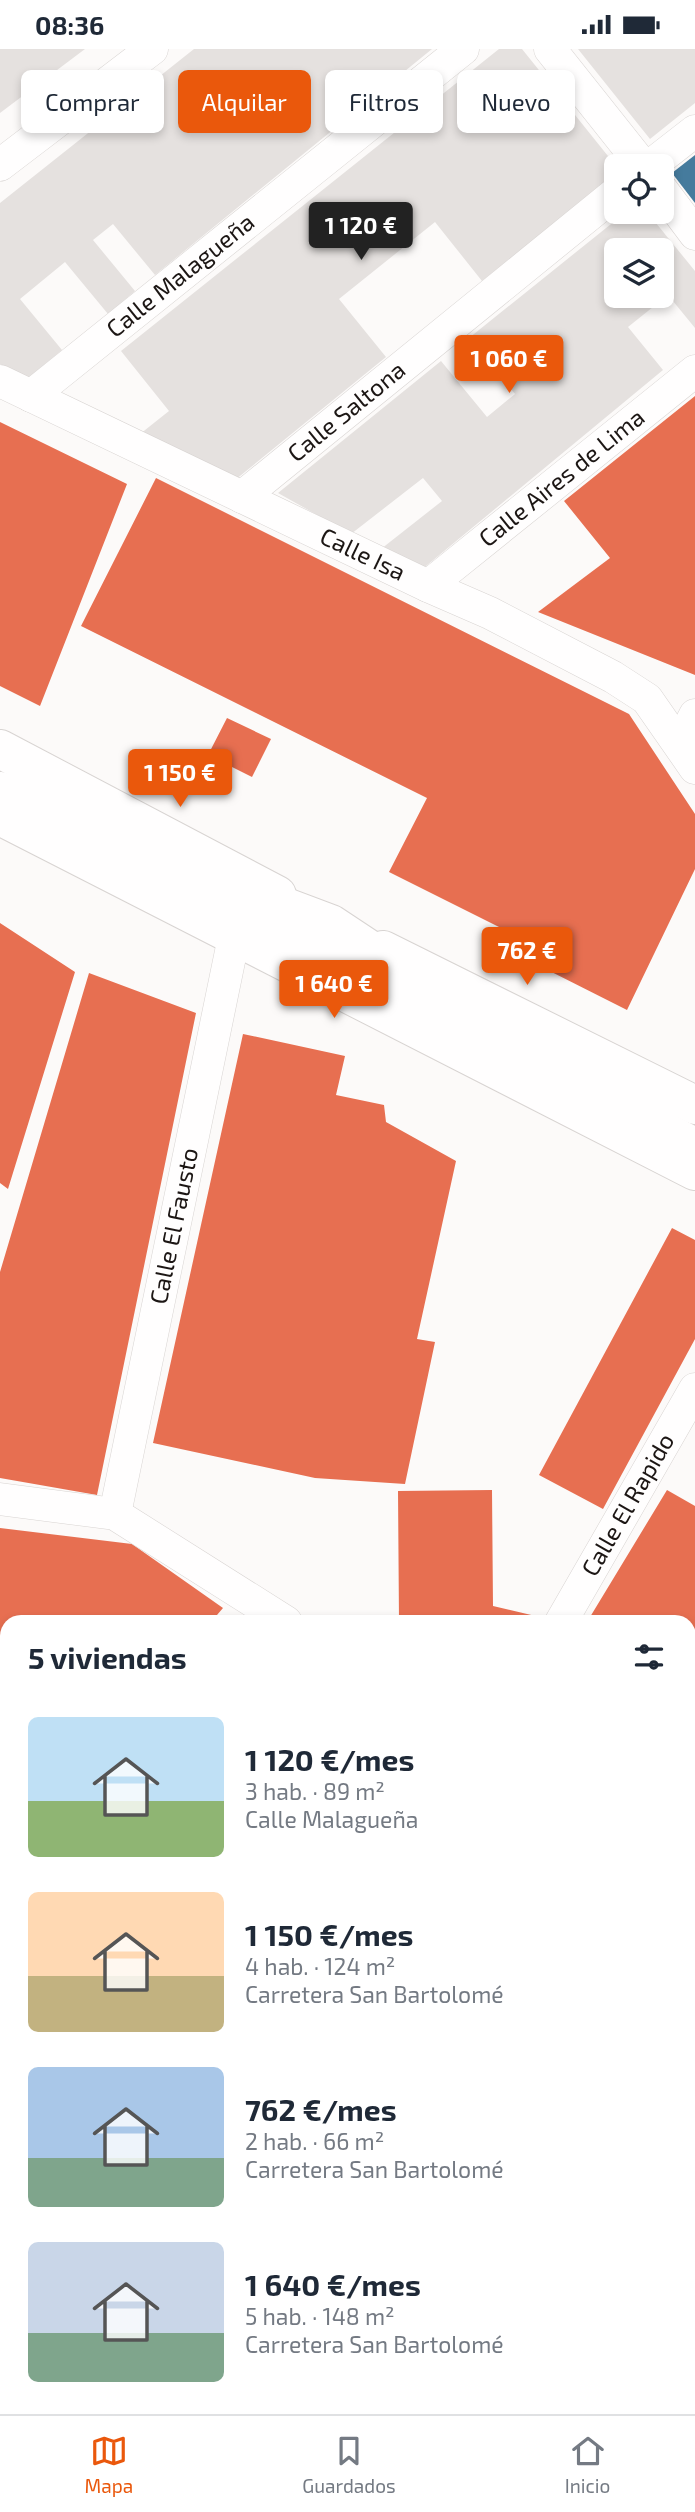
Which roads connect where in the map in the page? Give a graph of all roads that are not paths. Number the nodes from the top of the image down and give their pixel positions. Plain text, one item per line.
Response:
1 (152, 49) edge
2 (463, 49) edge
3 (550, 49) edge
4 (695, 131) edge
5 (633, 154) edge
6 (665, 154) edge
7 (0, 165) edge
8 (604, 203) edge
9 (674, 206) edge
10 (695, 234) edge
11 (695, 370) edge
12 (0, 380) edge
13 (31, 396) junction
14 (242, 497) junction
15 (428, 586) junction
16 (695, 715) edge
17 (0, 748) edge
18 (687, 756) edge
19 (0, 775) edge
20 (0, 791) edge
21 (0, 816) edge
22 (162, 857) junction
23 (331, 924) junction
24 (234, 937) junction
25 (516, 1038) junction
26 (695, 1105) edge
27 (695, 1129) edge
28 (695, 1147) edge
29 (695, 1171) edge
30 (695, 1389) edge
31 (0, 1499) edge
32 (115, 1514) junction
33 (275, 1615) edge
34 (565, 1615) edge

1 - 7 street
2 - 13 street, Calle Malagueña
3 - 5 street
4 - 6 street
8 - 14 street, Calle Saltona
9 - 10 street
11 - 15 street, Calle Aires de Lima
12 - 13 street, Calle Isa
13 - 14 street, Calle Isa
14 - 15 street, Calle Isa
15 - 18 street, Calle Isa
16 - 18 street
17 - 23 main road
19 - 22 main road
20 - 28 main road
21 - 24 main road
22 - 23 main road
22 - 25 main road
23 - 25 main road
23 - 26 main road
24 - 29 main road
24 - 32 street, Calle El Fausto
25 - 27 main road
30 - 34 street, Calle El Rapido
31 - 32 street
32 - 33 street

